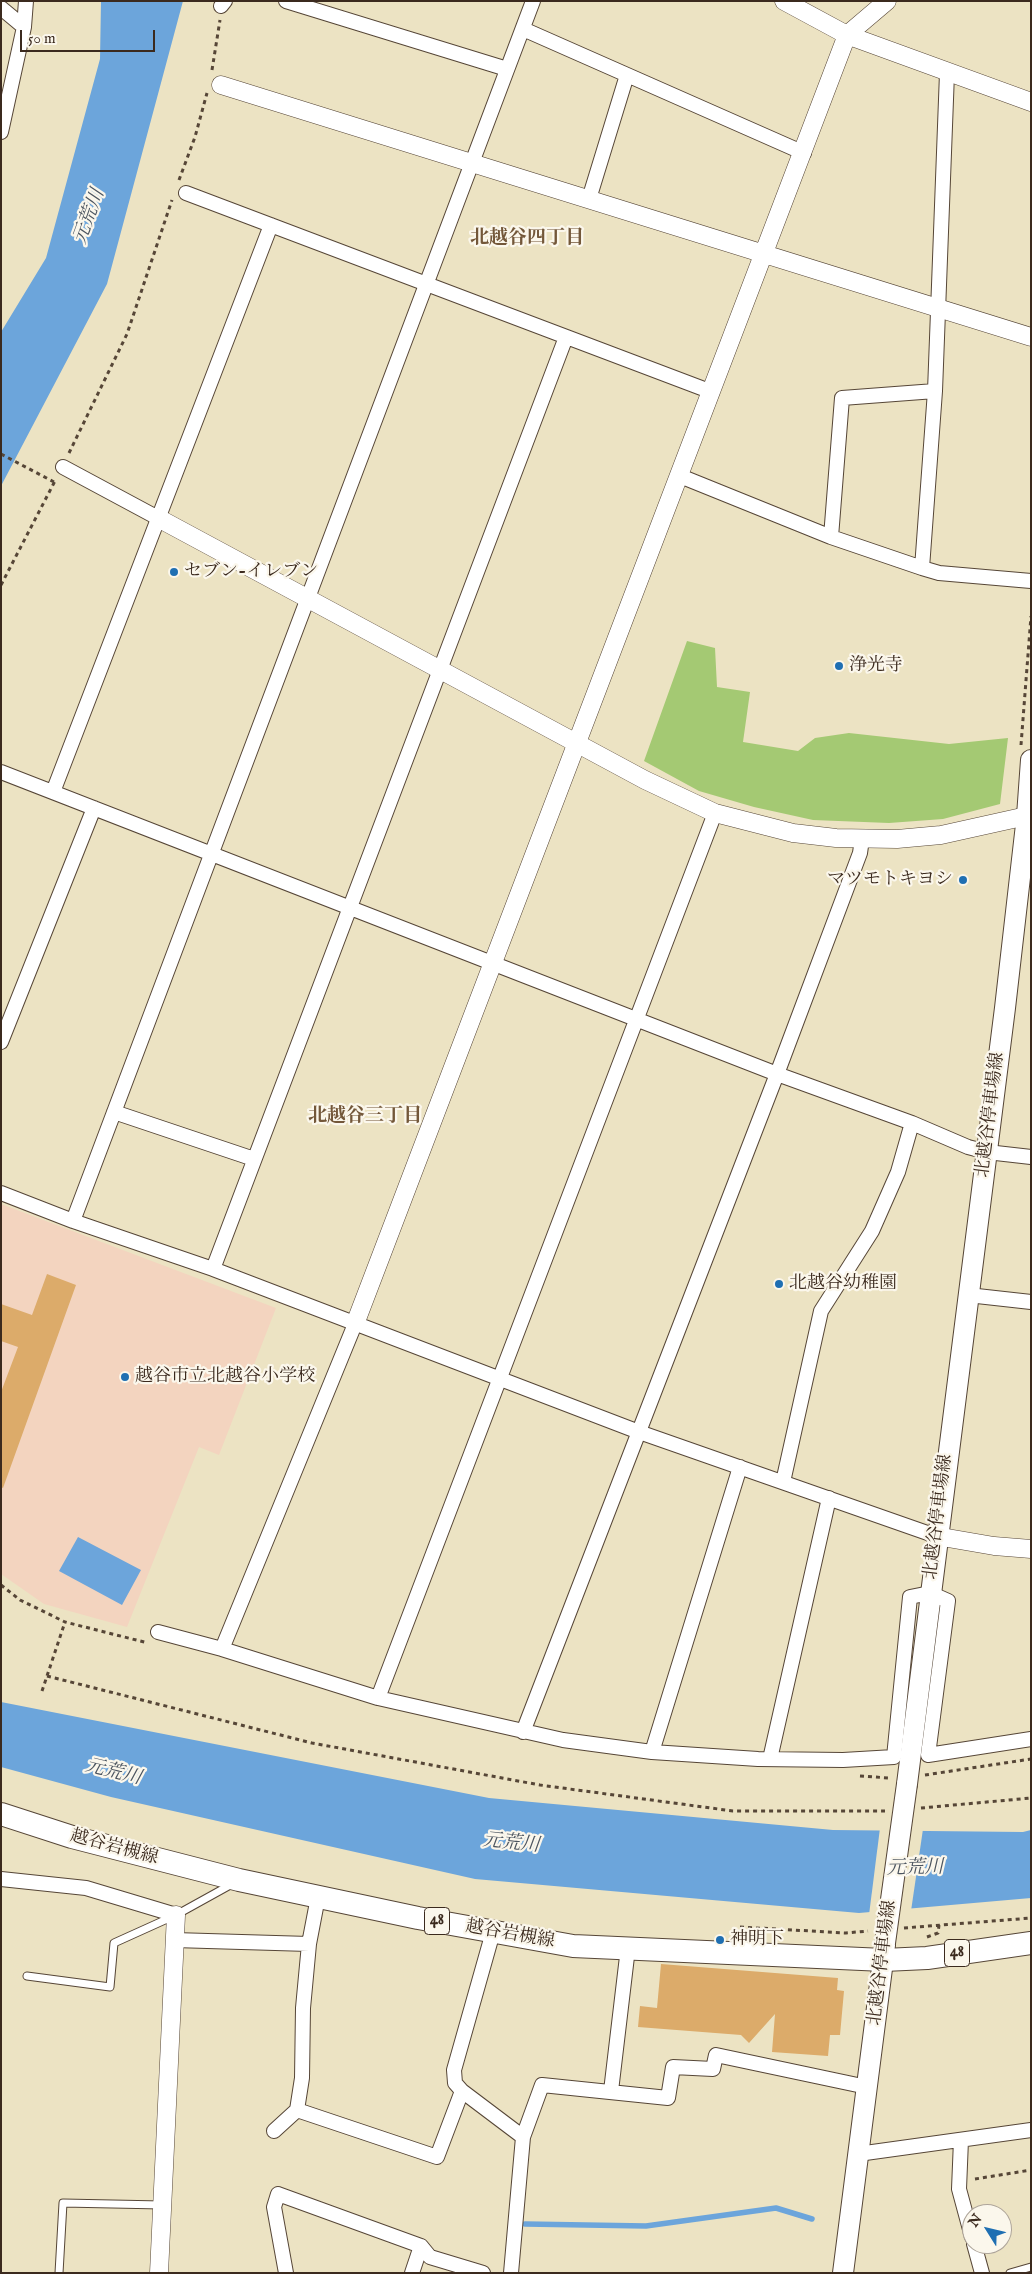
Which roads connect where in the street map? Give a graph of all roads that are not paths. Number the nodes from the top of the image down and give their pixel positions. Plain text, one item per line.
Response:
1 (26, 1) edge
2 (286, 1) edge
3 (533, 1) edge
4 (784, 1) edge
5 (887, 1) edge
6 (1, 8) edge
7 (24, 27) junction
8 (522, 29) junction
9 (847, 35) junction
10 (507, 69) junction
11 (947, 73) junction
12 (627, 74) junction
13 (213, 83) road end
14 (1031, 102) edge
15 (1, 132) edge
16 (804, 153) junction
17 (472, 163) junction
18 (178, 194) road end
19 (589, 199) junction
20 (270, 225) junction
21 (765, 254) junction
22 (426, 284) junction
23 (936, 306) junction
24 (566, 336) junction
25 (1031, 337) edge
26 (935, 391) junction
27 (712, 392) junction
28 (63, 467) road end
29 (680, 476) junction
30 (158, 518) junction
31 (831, 538) junction
32 (922, 568) junction
33 (1031, 581) edge
34 (307, 597) junction
35 (440, 669) junction
36 (578, 743) junction
37 (1026, 756) edge
38 (1, 772) edge
39 (53, 792) junction
40 (94, 808) junction
41 (715, 813) junction
42 (1029, 815) edge
43 (862, 839) junction
44 (211, 854) junction
45 (350, 908) junction
46 (493, 964) junction
47 (637, 1019) junction
48 (1, 1042) edge
49 (777, 1074) junction
50 (114, 1112) junction
51 (912, 1123) junction
52 (987, 1152) junction
53 (1031, 1157) edge
54 (254, 1159) junction
55 (1, 1193) edge
56 (73, 1221) junction
57 (212, 1269) junction
58 (968, 1295) junction
59 (1031, 1302) edge
60 (355, 1324) junction
61 (498, 1379) junction
62 (639, 1432) junction
63 (740, 1467) junction
64 (783, 1482) junction
65 (829, 1498) junction
66 (936, 1536) junction
67 (1031, 1548) edge
68 (930, 1593) junction
69 (158, 1632) dead end
70 (222, 1649) junction
71 (378, 1698) junction
72 (523, 1732) junction
73 (1031, 1739) edge
74 (652, 1752) junction
75 (770, 1759) junction
76 (1, 1814) edge
77 (1, 1880) edge
78 (239, 1880) junction
79 (318, 1898) junction
80 (176, 1914) junction
81 (493, 1932) junction
82 (174, 1940) junction
83 (1031, 1943) edge
84 (309, 1944) junction
85 (628, 1948) junction
86 (884, 1952) junction
87 (27, 1976) dead end
88 (867, 2087) junction
89 (462, 2091) junction
90 (611, 2091) junction
91 (296, 2110) junction
92 (1031, 2130) edge
93 (274, 2131) dead end
94 (522, 2137) junction
95 (961, 2140) junction
96 (858, 2154) junction
97 (963, 2204) edge
98 (162, 2205) junction
99 (421, 2246) junction
100 (977, 2254) edge
101 (1031, 2267) edge
102 (59, 2273) edge
103 (159, 2273) edge
104 (286, 2273) edge
105 (412, 2273) edge
106 (482, 2273) edge
107 (511, 2273) edge
108 (843, 2273) edge
109 (982, 2273) edge
110 (1010, 2273) edge

1 - 7 street
2 - 10 street
3 - 8 street
4 - 9 street
5 - 9 street
6 - 7 street
7 - 15 street
8 - 10 street
8 - 12 street
9 - 11 street
9 - 16 street
10 - 17 street
11 - 14 street
11 - 23 street
12 - 16 street
12 - 19 street
13 - 17 street
16 - 21 street
17 - 19 street
17 - 22 street
18 - 20 street
19 - 21 street
20 - 22 street
20 - 30 street
21 - 23 street
21 - 27 street
22 - 24 street
22 - 34 street
23 - 25 street
23 - 26 street
24 - 27 street
24 - 35 street
26 - 31 street
26 - 32 street
27 - 29 street
28 - 30 street
29 - 31 street
29 - 36 street
30 - 34 street
30 - 39 street
31 - 32 street
32 - 33 street
34 - 35 street
34 - 44 street
35 - 36 street
35 - 45 street
36 - 41 street
36 - 46 street
37 - 42 main road, 北越谷停車場線
38 - 39 street
39 - 40 street
40 - 44 street
40 - 48 street
41 - 43 street
41 - 47 street
42 - 43 street
42 - 52 main road, 北越谷停車場線
43 - 49 street
44 - 45 street
44 - 50 street
45 - 46 street
45 - 54 street
46 - 47 street
46 - 60 street
47 - 49 street
47 - 61 street
49 - 51 street
49 - 62 street
50 - 54 street
50 - 56 street
51 - 52 street
51 - 64 street
52 - 53 street
52 - 58 main road, 北越谷停車場線
54 - 57 street
55 - 56 street
56 - 57 street
57 - 60 street
58 - 59 street
58 - 66 main road, 北越谷停車場線
60 - 61 street
60 - 70 street
61 - 62 street
61 - 71 street
62 - 63 street
62 - 72 street
63 - 64 street
63 - 74 street
64 - 65 street
65 - 66 street
65 - 75 street
66 - 67 street
66 - 68 main road, 北越谷停車場線
68 - 73 street
68 - 75 street
68 - 86 main road, 北越谷停車場線, bridge
69 - 70 street
70 - 71 street
71 - 72 street
72 - 74 street
74 - 75 street
76 - 78 main road, 越谷岩槻線 / 48
77 - 80 street
78 - 79 main road, 越谷岩槻線 / 48
78 - 80 lane
79 - 81 main road, 越谷岩槻線 / 48
79 - 84 street
80 - 82 street
80 - 87 lane
81 - 85 main road, 越谷岩槻線 / 48
81 - 89 street
82 - 84 street
82 - 98 street
83 - 86 main road, 越谷岩槻線 / 48
84 - 91 street
85 - 86 main road, 越谷岩槻線 / 48
85 - 90 street
86 - 88 main road, 北越谷停車場線
88 - 90 street
88 - 96 main road, 北越谷停車場線
89 - 91 street
89 - 94 street
90 - 94 street
91 - 93 street
92 - 95 street
94 - 107 street
95 - 96 street
95 - 97 street
96 - 108 main road, 北越谷停車場線
98 - 102 lane
98 - 103 street
99 - 104 street
99 - 105 street
99 - 106 street
100 - 109 street
101 - 110 lane

